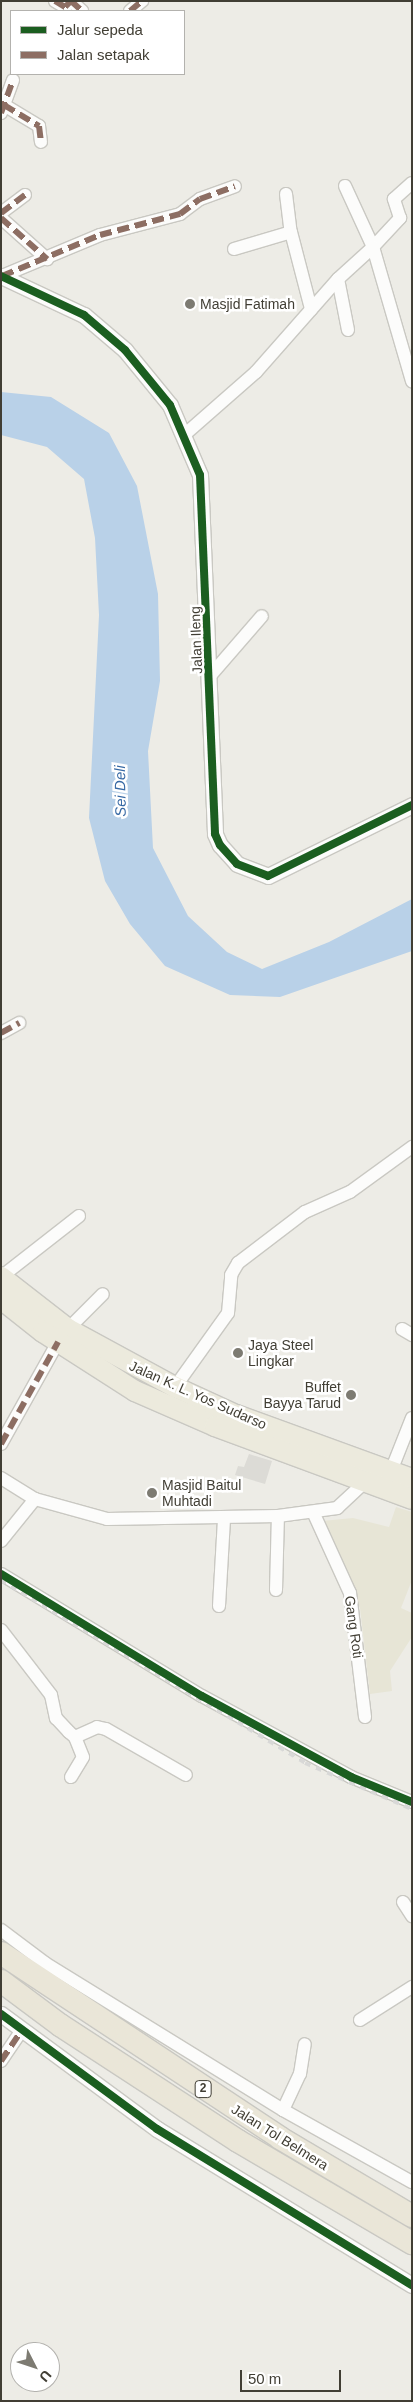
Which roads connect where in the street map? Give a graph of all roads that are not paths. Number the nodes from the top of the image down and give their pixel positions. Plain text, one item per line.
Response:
1 (55, 1) edge
2 (71, 1) edge
3 (142, 1) edge
4 (81, 10) edge
5 (131, 10) edge
6 (14, 80) dead end
7 (3, 109) edge
8 (41, 142) dead end
9 (412, 183) edge
10 (235, 186) dead end
11 (345, 186) dead end
12 (286, 194) dead end
13 (25, 195) dead end
14 (1, 213) edge
15 (1, 218) edge
16 (291, 232) junction
17 (373, 247) junction
18 (234, 249) dead end
19 (47, 260) junction
20 (2, 276) edge
21 (338, 280) junction
22 (311, 309) junction
23 (348, 330) dead end
24 (412, 381) edge
25 (183, 436) junction
26 (262, 616) dead end
27 (210, 676) junction
28 (410, 802) edge
29 (19, 1023) dead end
30 (1, 1033) edge
31 (412, 1147) edge
32 (79, 1216) dead end
33 (1, 1277) edge
34 (103, 1294) dead end
35 (1, 1299) edge
36 (63, 1335) junction
37 (171, 1396) junction
38 (412, 1418) edge
39 (1, 1444) edge
40 (368, 1473) junction
41 (1, 1478) edge
42 (412, 1479) edge
43 (388, 1480) junction
44 (35, 1499) junction
45 (412, 1499) edge
46 (314, 1514) junction
47 (278, 1516) junction
48 (224, 1519) junction
49 (1, 1541) edge
50 (1, 1574) edge
51 (276, 1590) dead end
52 (219, 1606) dead end
53 (1, 1630) edge
54 (365, 1717) dead end
55 (75, 1737) junction
56 (186, 1775) dead end
57 (71, 1777) dead end
58 (412, 1802) edge
59 (404, 1902) dead end
60 (412, 1916) edge
61 (1, 1930) edge
62 (1, 1953) edge
63 (1, 1981) edge
64 (412, 1988) edge
65 (1, 2014) edge
66 (360, 2020) dead end
67 (22, 2030) junction
68 (305, 2044) dead end
69 (1, 2061) edge
70 (283, 2110) junction
71 (412, 2182) edge
72 (412, 2216) edge
73 (412, 2243) edge
74 (412, 2285) edge

1 - 2 street
2 - 4 street
3 - 5 street
6 - 7 street
7 - 8 street
9 - 17 street
10 - 19 street
11 - 17 street
12 - 16 street
13 - 14 street
15 - 19 street
16 - 18 street
16 - 22 street
17 - 21 street
17 - 24 street
19 - 20 street
20 - 25 street, Jalan Ileng
21 - 22 street
21 - 23 street
22 - 25 street
25 - 27 street, Jalan Ileng
26 - 27 street
27 - 28 street, Jalan Ileng
29 - 30 street
31 - 37 street
32 - 33 street
33 - 36 highway, Jalan K. L. Yos Sudarso
34 - 36 street
35 - 36 highway, Jalan K. L. Yos Sudarso
36 - 37 highway, Jalan K. L. Yos Sudarso
36 - 39 street
37 - 40 highway, Jalan K. L. Yos Sudarso
38 - 43 street
40 - 43 highway, Jalan K. L. Yos Sudarso
40 - 46 street
41 - 44 street
42 - 43 highway, Jalan K. L. Yos Sudarso
43 - 45 highway, Jalan K. L. Yos Sudarso
44 - 48 street
44 - 49 street
46 - 47 street
46 - 54 street, Gang Roti
47 - 48 street
47 - 51 street
48 - 52 street
50 - 58 street
53 - 55 street
55 - 56 street
55 - 57 street
59 - 60 street
61 - 70 street
62 - 72 highway, Jalan Tol Belmera / 2
63 - 73 highway, Jalan Tol Belmera / 2
64 - 66 street
65 - 67 street
67 - 69 street
67 - 74 street
68 - 70 street
70 - 71 street

